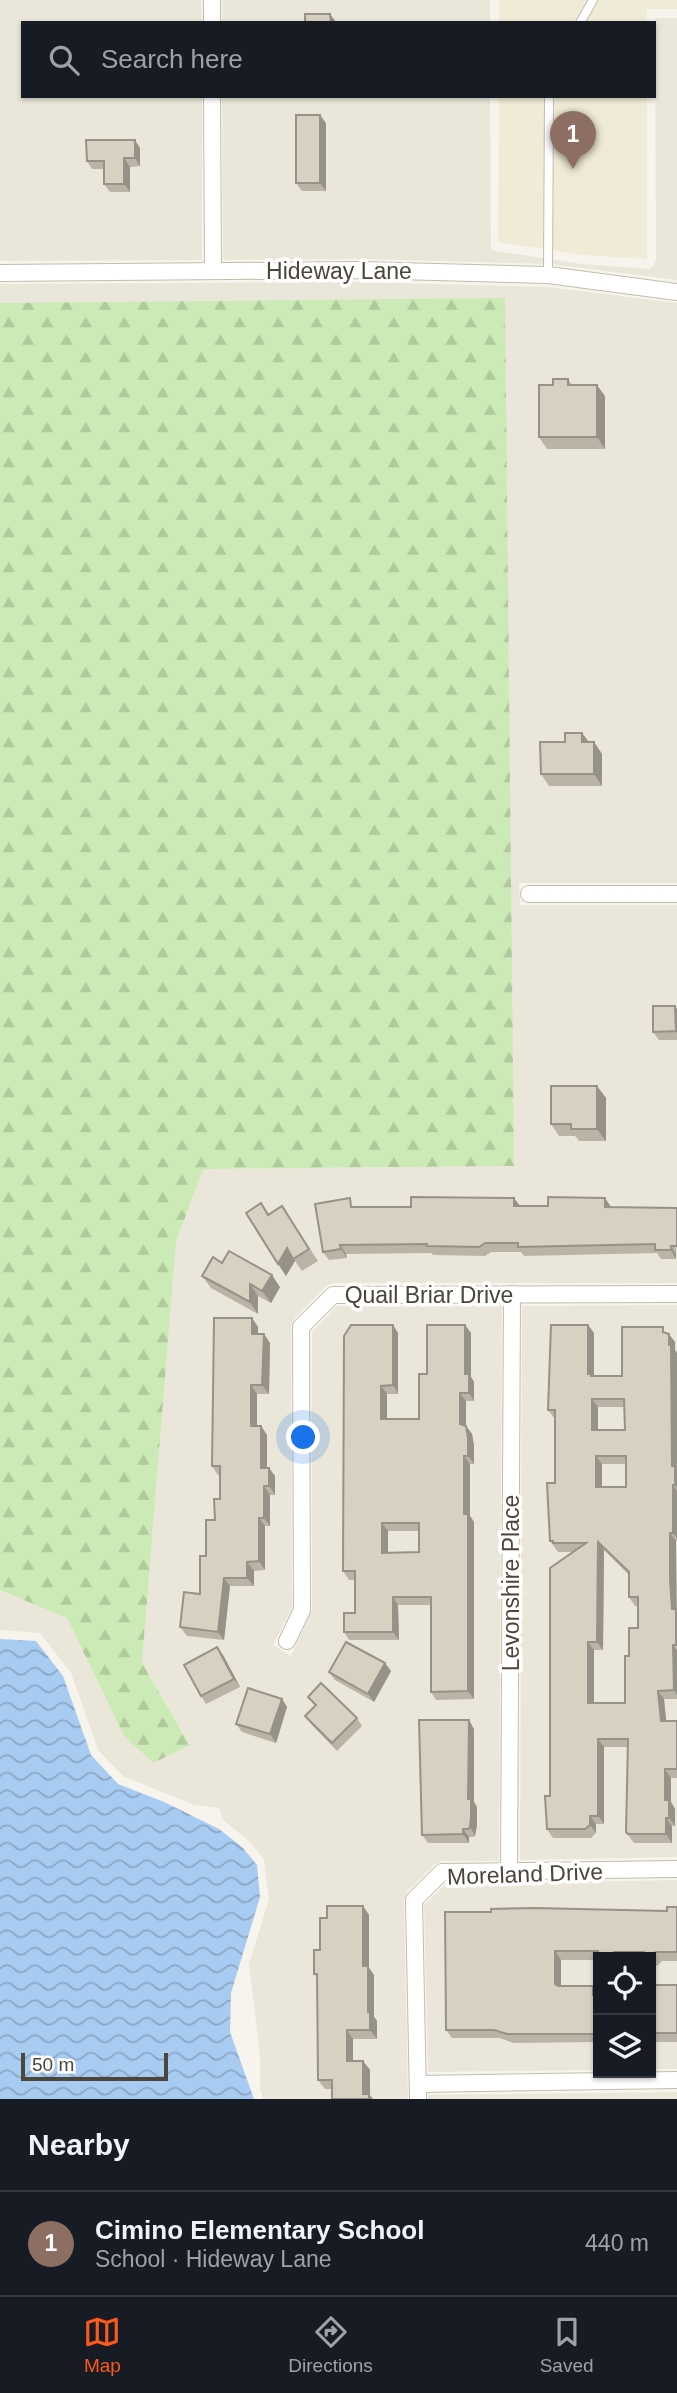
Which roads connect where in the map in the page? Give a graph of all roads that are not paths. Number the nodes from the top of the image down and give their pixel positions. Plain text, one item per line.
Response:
1 (212, 0) edge
2 (593, 0) edge
3 (212, 21) edge
4 (581, 21) edge
5 (212, 98) edge
6 (549, 98) edge
7 (213, 271) junction
8 (0, 273) edge
9 (548, 275) junction
10 (677, 292) edge
11 (529, 894) dead end
12 (677, 894) edge
13 (512, 1294) junction
14 (677, 1294) edge
15 (287, 1641) dead end
16 (677, 1869) edge
17 (509, 1872) junction
18 (677, 2080) edge
19 (418, 2091) edge

1 - 3 street
2 - 4 lane
5 - 7 street
6 - 9 lane
7 - 8 street, Hideway Lane
7 - 9 street, Hideway Lane
9 - 10 street, Hideway Lane
11 - 12 street
13 - 14 street, Quail Briar Drive
13 - 15 street, Quail Briar Drive
13 - 17 street, Levonshire Place
16 - 17 street, Moreland Drive
17 - 19 street, Moreland Drive
18 - 19 street

